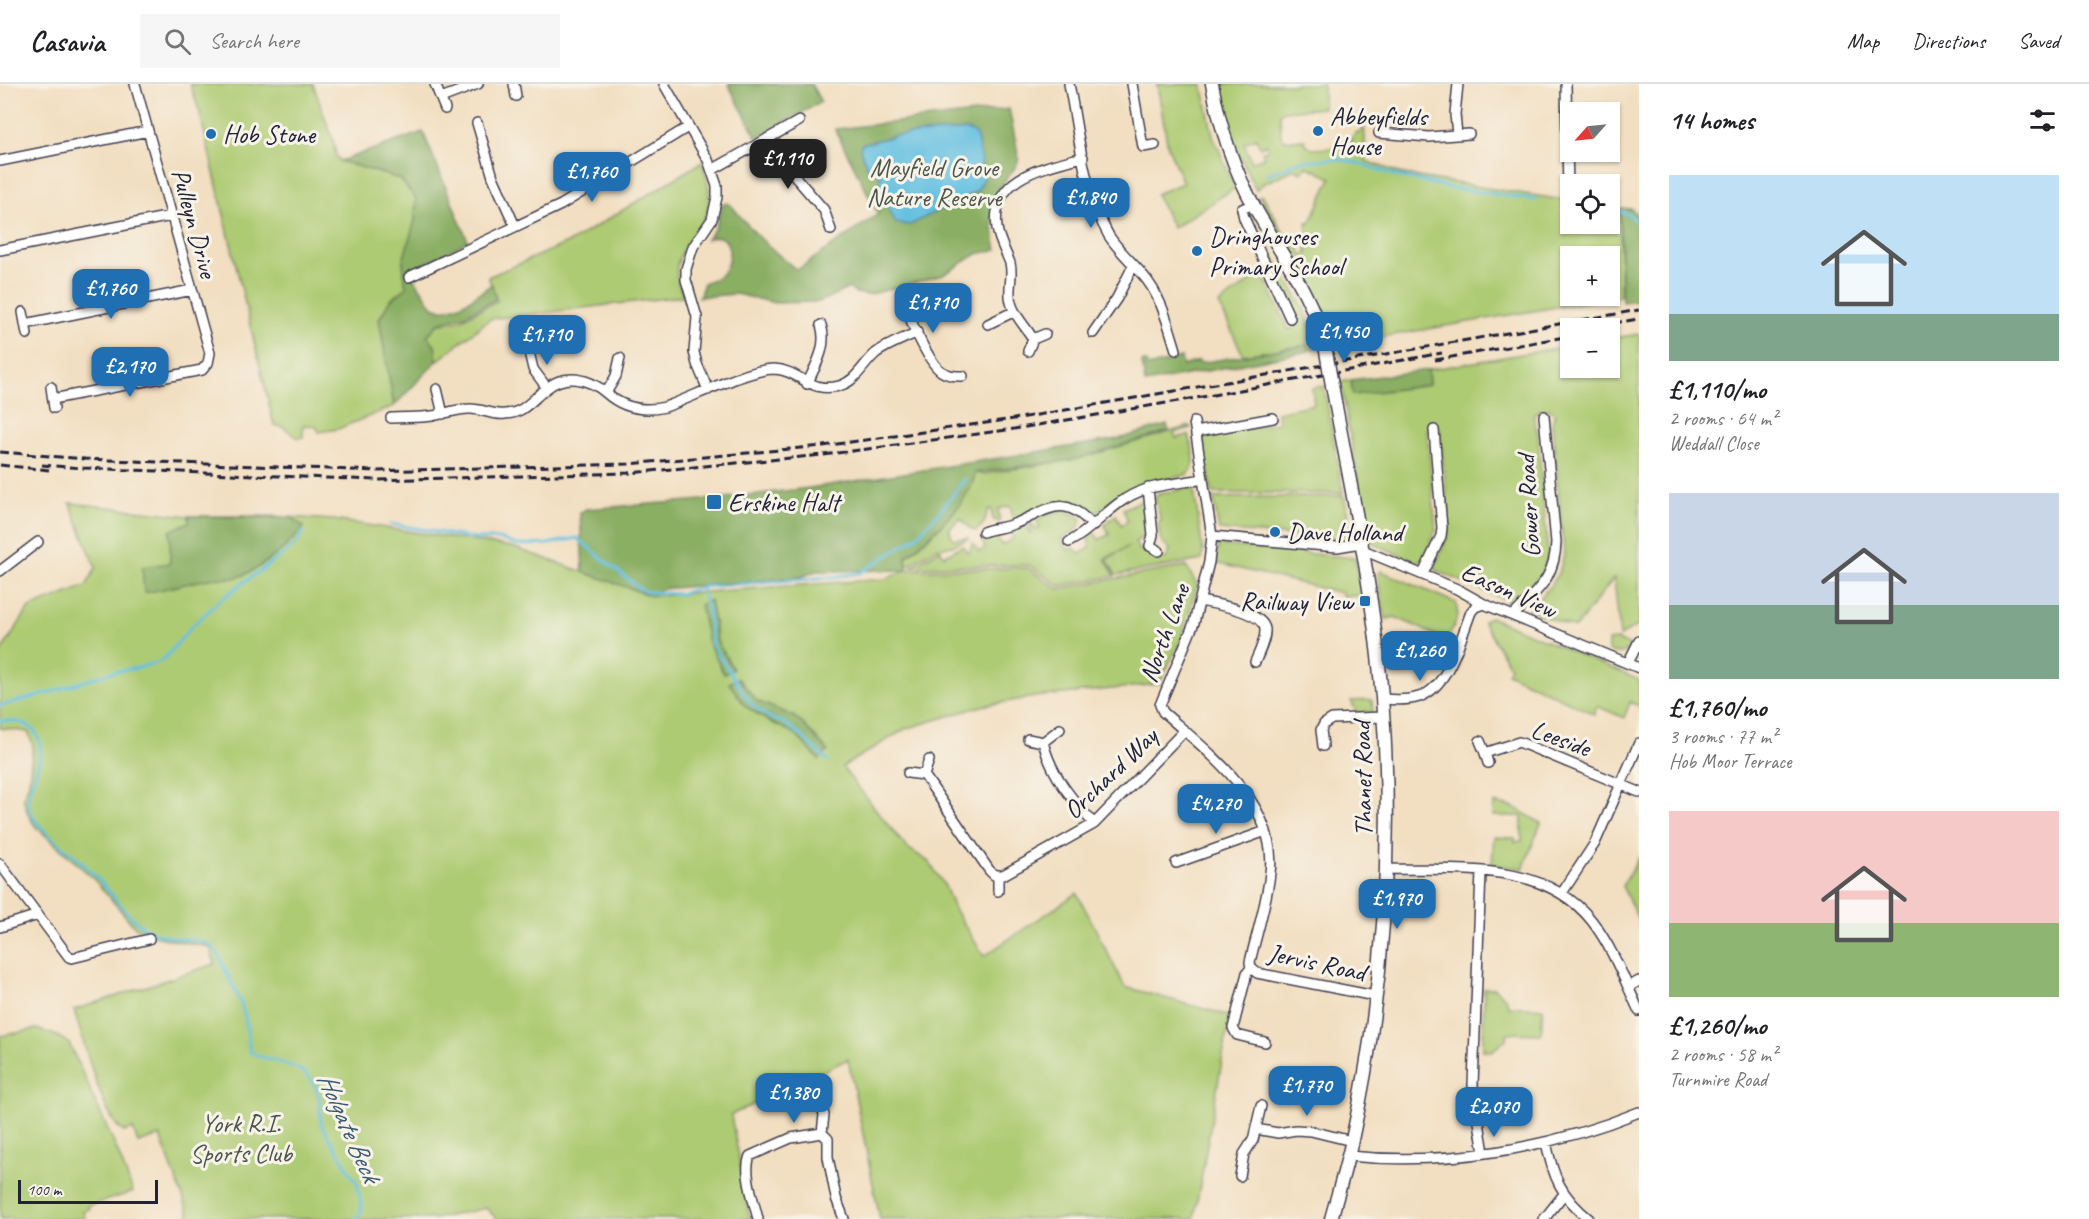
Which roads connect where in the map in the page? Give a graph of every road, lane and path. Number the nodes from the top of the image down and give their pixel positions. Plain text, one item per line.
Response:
1 (135, 84) edge
2 (435, 84) edge
3 (478, 84) edge
4 (514, 84) edge
5 (664, 84) edge
6 (1069, 84) edge
7 (1132, 84) edge
8 (1212, 84) edge
9 (1458, 84) edge
10 (1566, 84) edge
11 (516, 96) dead end
12 (441, 98) junction
13 (445, 109) dead end
14 (799, 121) dead end
15 (477, 123) dead end
16 (688, 127) junction
17 (148, 131) junction
18 (1379, 132) dead end
19 (1469, 134) dead end
20 (1457, 135) junction
21 (768, 138) junction
22 (1155, 145) dead end
23 (1083, 157) junction
24 (0, 161) edge
25 (712, 170) junction
26 (1568, 174) edge
27 (1253, 204) junction
28 (171, 216) junction
29 (515, 226) junction
30 (831, 230) dead end
31 (0, 250) edge
32 (1133, 266) junction
33 (409, 277) dead end
34 (928, 288) dead end
35 (192, 290) junction
36 (23, 312) dead end
37 (1013, 312) junction
38 (1290, 318) dead end
39 (988, 324) dead end
40 (821, 325) dead end
41 (917, 332) junction
42 (1093, 333) dead end
43 (1045, 334) dead end
44 (1033, 339) junction
45 (1176, 350) dead end
46 (1028, 351) dead end
47 (529, 352) dead end
48 (620, 358) dead end
49 (963, 376) dead end
50 (807, 384) junction
51 (51, 387) dead end
52 (547, 388) junction
53 (437, 389) dead end
54 (708, 390) junction
55 (606, 393) junction
56 (443, 414) junction
57 (1544, 416) dead end
58 (391, 418) dead end
59 (1273, 418) dead end
60 (1434, 430) dead end
61 (1203, 479) junction
62 (1148, 488) junction
63 (1092, 526) junction
64 (983, 532) dead end
65 (1212, 536) junction
66 (38, 542) dead end
67 (1077, 542) dead end
68 (1362, 546) junction
69 (1159, 551) dead end
70 (0, 571) edge
71 (1423, 574) junction
72 (1200, 601) junction
73 (1484, 604) junction
74 (1514, 615) junction
75 (1639, 640) edge
76 (1256, 662) dead end
77 (1628, 663) junction
78 (1639, 668) edge
79 (1382, 699) junction
80 (1383, 717) junction
81 (1060, 729) dead end
82 (1184, 730) junction
83 (1028, 739) dead end
84 (1480, 741) dead end
85 (1043, 742) junction
86 (1639, 743) edge
87 (1323, 746) dead end
88 (1485, 753) junction
89 (929, 760) dead end
90 (1488, 763) dead end
91 (908, 773) dead end
92 (924, 775) junction
93 (1622, 785) junction
94 (1639, 792) edge
95 (1094, 824) junction
96 (1266, 831) junction
97 (1176, 863) dead end
98 (0, 864) edge
99 (1385, 869) junction
100 (1481, 872) junction
101 (998, 876) junction
102 (998, 891) dead end
103 (1562, 893) junction
104 (38, 915) junction
105 (0, 927) edge
106 (149, 939) dead end
107 (1251, 968) junction
108 (1639, 981) edge
109 (1628, 987) junction
110 (1375, 996) junction
111 (1639, 1011) edge
112 (1265, 1042) dead end
113 (818, 1093) dead end
114 (1261, 1106) dead end
115 (1639, 1112) edge
116 (1256, 1129) junction
117 (822, 1133) junction
118 (1352, 1140) junction
119 (1546, 1142) junction
120 (1484, 1153) junction
121 (1348, 1156) junction
122 (1240, 1176) dead end
123 (1564, 1194) junction
124 (758, 1219) edge
125 (844, 1219) edge
126 (1331, 1219) edge
127 (1544, 1219) edge
128 (1588, 1219) edge

1 - 17 street, Pulleyn Drive
2 - 12 street
3 - 12 street
4 - 11 street
5 - 16 street
6 - 23 street
7 - 22 street
8 - 27 street, Thanet Road
9 - 20 street
10 - 26 street
12 - 13 street
14 - 21 street
15 - 29 street
16 - 25 street
16 - 29 street
17 - 24 street
17 - 28 street, Pulleyn Drive
18 - 20 street
19 - 20 street
21 - 25 street
21 - 30 street
23 - 32 street
23 - 37 street
25 - 54 street
27 - 38 street
27 - 68 street, Thanet Road, bridge
28 - 31 street
28 - 35 street, Pulleyn Drive
29 - 33 street
32 - 42 street
32 - 45 street
34 - 41 street
35 - 36 street
35 - 51 street, Pulleyn Drive
37 - 39 street
37 - 44 street
40 - 50 street
41 - 49 street
41 - 50 street
43 - 44 street
44 - 46 street
47 - 52 street
48 - 55 street
50 - 54 street
52 - 55 street
52 - 56 street
53 - 56 street
54 - 55 street
56 - 58 street
57 - 74 street, Gower Road
59 - 61 street, North Lane
60 - 71 street
61 - 62 street
61 - 65 street, North Lane
62 - 63 street
62 - 69 street
63 - 64 street
63 - 67 street
65 - 68 street
65 - 72 street, North Lane
66 - 70 street
68 - 71 street, Eason View
68 - 79 street, Thanet Road
71 - 73 street, Eason View
72 - 76 street
72 - 82 street, North Lane
73 - 74 street, Eason View
73 - 79 street
74 - 77 street, Eason View
75 - 77 street
77 - 78 street, Eason View
79 - 80 street, Thanet Road
80 - 87 street
80 - 99 street, Thanet Road
81 - 85 street
82 - 95 street, Orchard Way
82 - 96 street, North Lane
83 - 85 street
84 - 88 street
85 - 95 street
86 - 93 street
88 - 90 street
88 - 93 street, Leeside
89 - 92 street
91 - 92 street
92 - 101 street
93 - 94 street, Leeside
93 - 103 street
95 - 101 street, Orchard Way
96 - 97 street
96 - 107 street, North Lane
98 - 104 street
99 - 100 street
99 - 110 street, Thanet Road
100 - 103 street
100 - 120 street
101 - 102 street
103 - 109 street
104 - 105 street
104 - 106 street
107 - 110 street, Jervis Road
107 - 112 street, North Lane
108 - 109 street
109 - 111 street
110 - 118 street, Thanet Road
113 - 117 street
114 - 116 street
115 - 119 street
116 - 118 street
116 - 122 street
117 - 124 street
117 - 125 street
118 - 121 street, Thanet Road
119 - 120 street
119 - 123 street
120 - 121 street
121 - 126 street, Thanet Road
123 - 127 street
123 - 128 street

